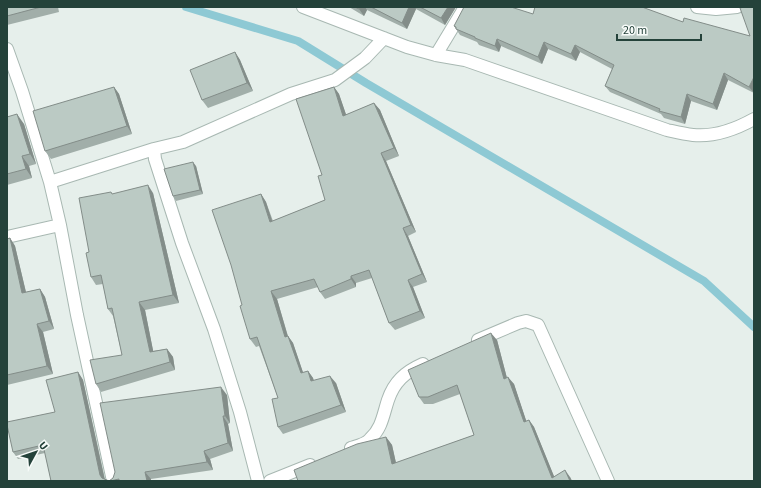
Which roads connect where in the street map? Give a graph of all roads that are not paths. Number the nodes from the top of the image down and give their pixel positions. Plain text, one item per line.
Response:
1 (303, 7) edge
2 (465, 7) edge
3 (697, 7) edge
4 (737, 7) edge
5 (384, 38) junction
6 (7, 49) edge
7 (436, 55) junction
8 (754, 120) edge
9 (154, 149) junction
10 (50, 182) junction
11 (60, 225) junction
12 (7, 238) edge
13 (468, 345) edge
14 (431, 360) edge
15 (341, 452) edge
16 (320, 461) edge
17 (113, 481) edge
18 (258, 481) edge
19 (270, 481) edge
20 (608, 481) edge

1 - 5 street
2 - 7 street
3 - 4 street
5 - 7 street
5 - 9 street
6 - 10 street
7 - 8 street
9 - 10 street
9 - 18 street
10 - 11 street
11 - 12 street
11 - 17 street
13 - 20 street
14 - 15 street
16 - 19 street

